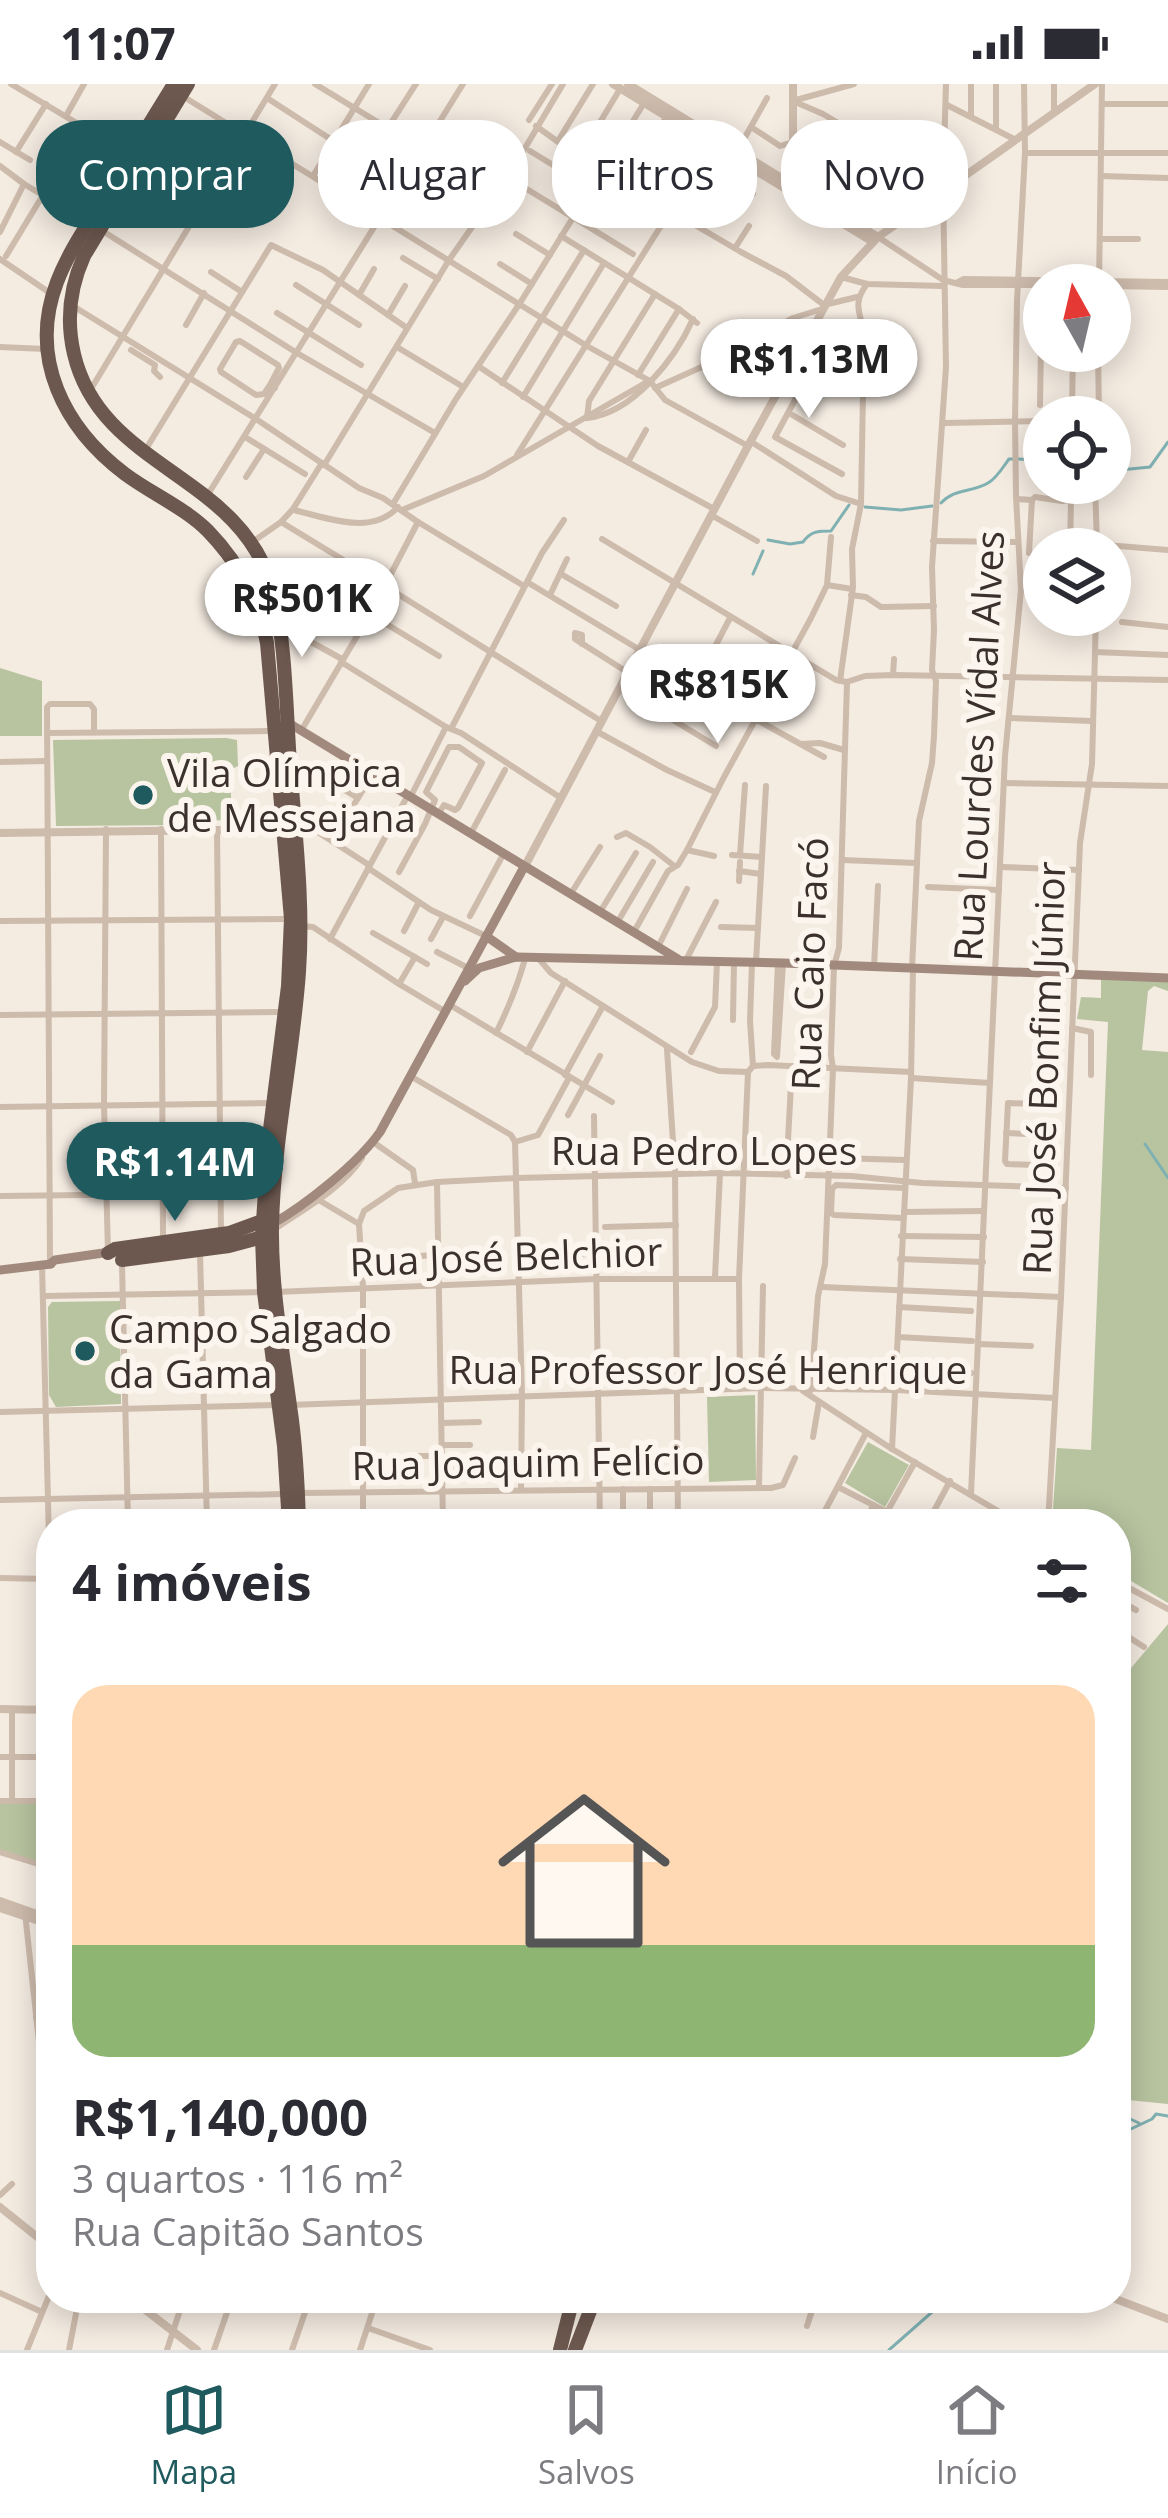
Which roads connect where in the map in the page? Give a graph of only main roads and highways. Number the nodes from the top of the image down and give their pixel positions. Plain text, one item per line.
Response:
1 (175, 87) edge
2 (156, 120) edge
3 (92, 228) edge
4 (93, 228) edge
5 (144, 451) junction
6 (114, 465) junction
7 (191, 483) junction
8 (191, 517) junction
9 (288, 728) junction
10 (290, 827) junction
11 (524, 867) junction
12 (296, 922) junction
13 (486, 936) junction
14 (660, 948) junction
15 (526, 958) junction
16 (656, 961) junction
17 (684, 962) junction
18 (1168, 978) edge
19 (465, 981) junction
20 (265, 1230) junction
21 (225, 1237) junction
22 (120, 1256) junction
23 (0, 1270) edge
24 (292, 1493) junction
25 (290, 1509) edge
26 (296, 1509) edge
27 (569, 2313) edge
28 (590, 2313) edge
29 (560, 2350) edge
30 (575, 2350) edge

1 - 2 highway
3 - 6 highway
4 - 5 highway
5 - 6 highway
5 - 7 highway
6 - 8 highway
7 - 8 highway
7 - 9 highway
8 - 9 highway
9 - 10 highway
9 - 10 highway
9 - 11 main road
10 - 12 highway
11 - 13 main road
11 - 14 main road
12 - 20 highway
12 - 20 highway
13 - 15 main road
13 - 19 main road
14 - 16 main road
14 - 17 main road
15 - 16 main road
15 - 19 main road
16 - 17 main road
17 - 18 main road
19 - 21 main road
20 - 21 highway
20 - 22 highway
20 - 24 highway
21 - 22 main road
21 - 22 highway
22 - 23 main road
24 - 25 highway
24 - 26 highway
27 - 29 highway
28 - 30 highway

